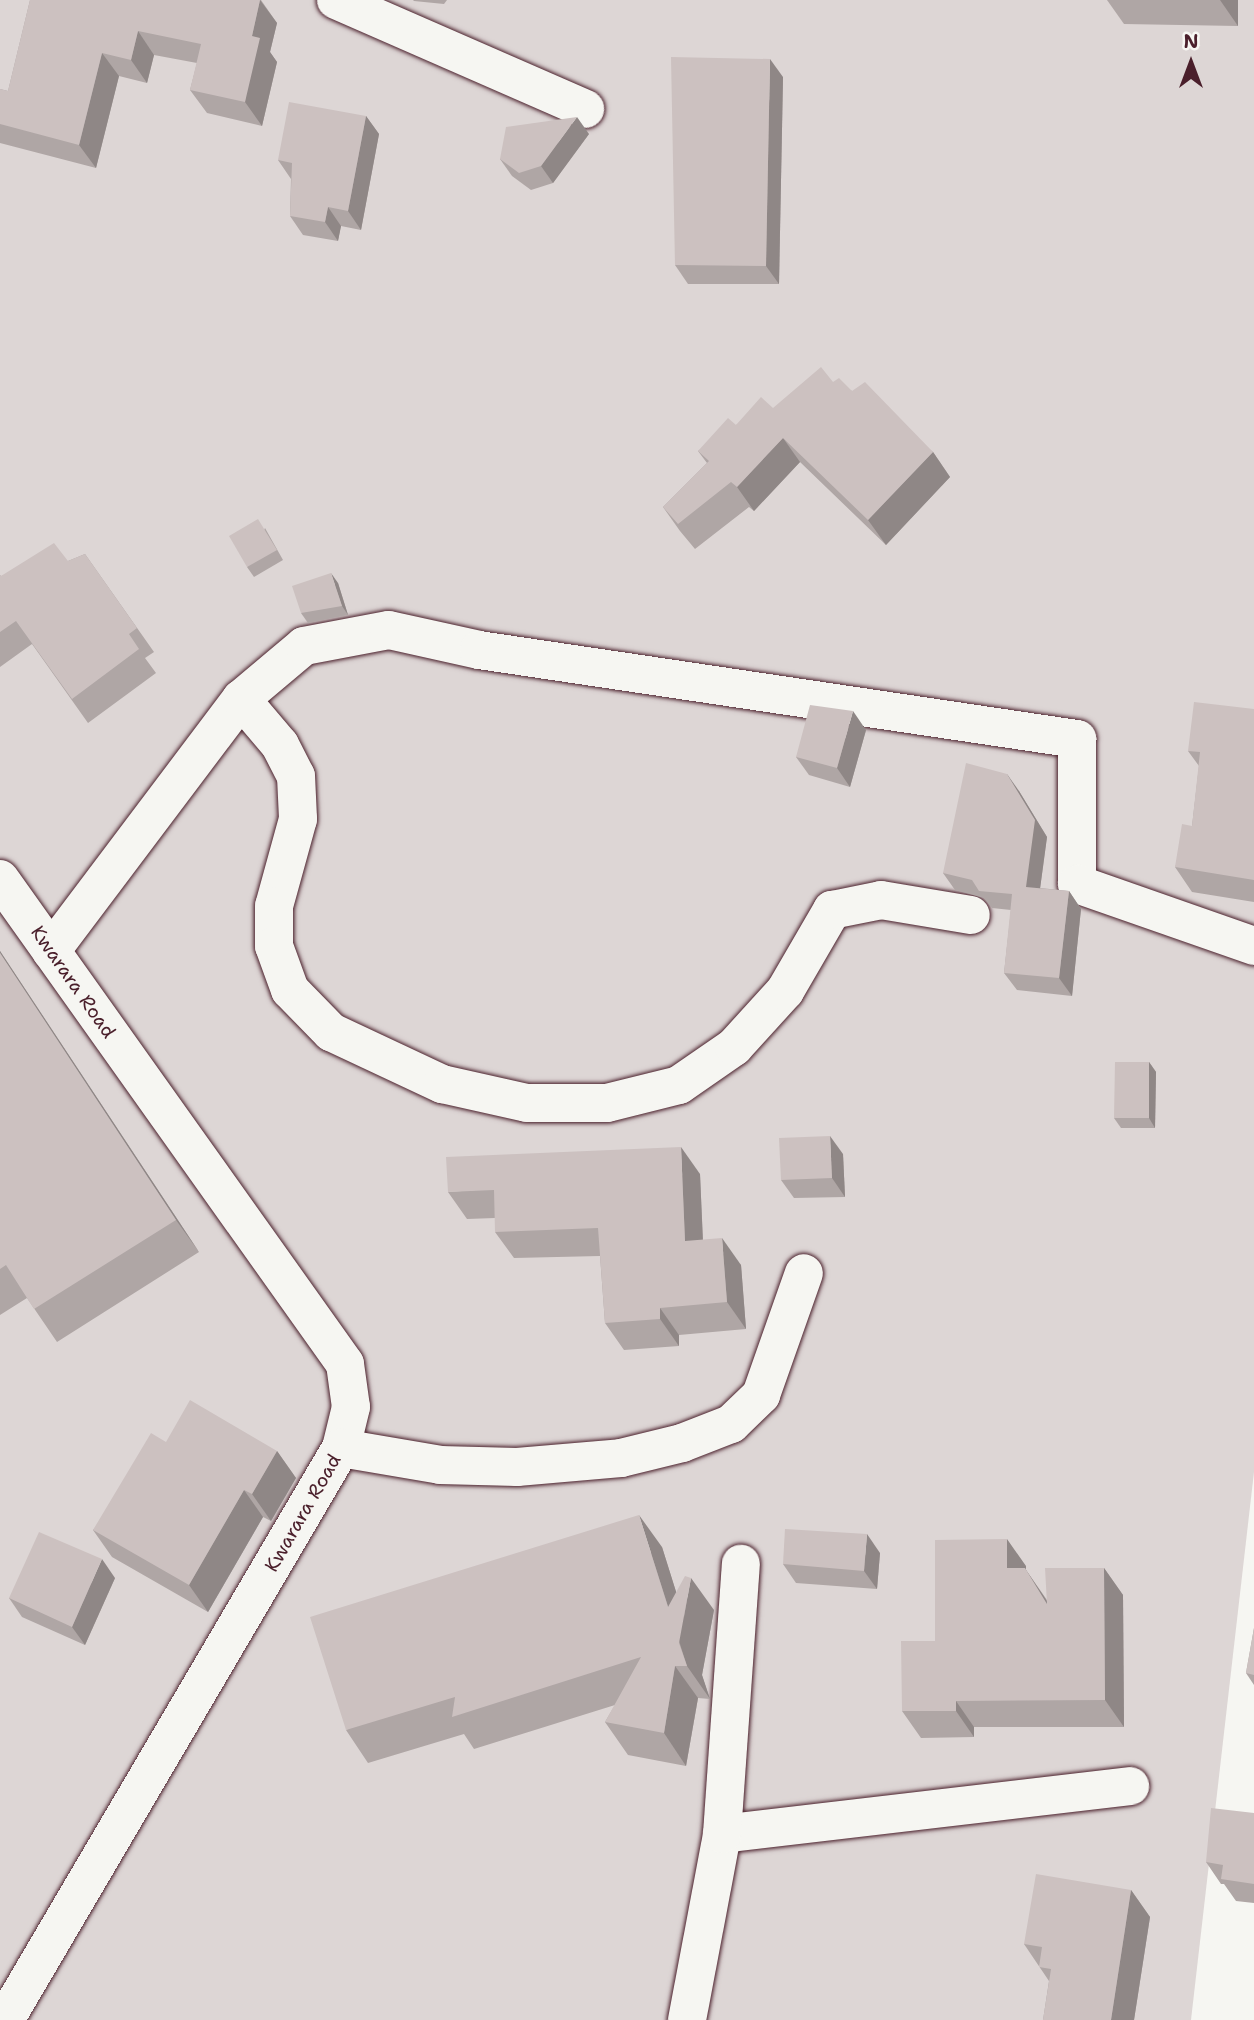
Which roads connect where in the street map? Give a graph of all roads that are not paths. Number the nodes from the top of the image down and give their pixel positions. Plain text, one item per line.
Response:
1 (336, 0) edge
2 (585, 109) dead end
3 (241, 699) junction
4 (0, 879) edge
5 (971, 915) dead end
6 (1254, 946) edge
7 (51, 951) junction
8 (804, 1273) dead end
9 (341, 1448) junction
10 (741, 1564) dead end
11 (1130, 1786) dead end
12 (722, 1834) junction
13 (5, 2020) edge
14 (687, 2020) edge

1 - 2 street
3 - 5 street
3 - 6 street
3 - 7 street
4 - 7 street, Kwarara Road
7 - 9 street, Kwarara Road
8 - 9 street
9 - 13 street, Kwarara Road
10 - 12 street
11 - 12 street
12 - 14 street

